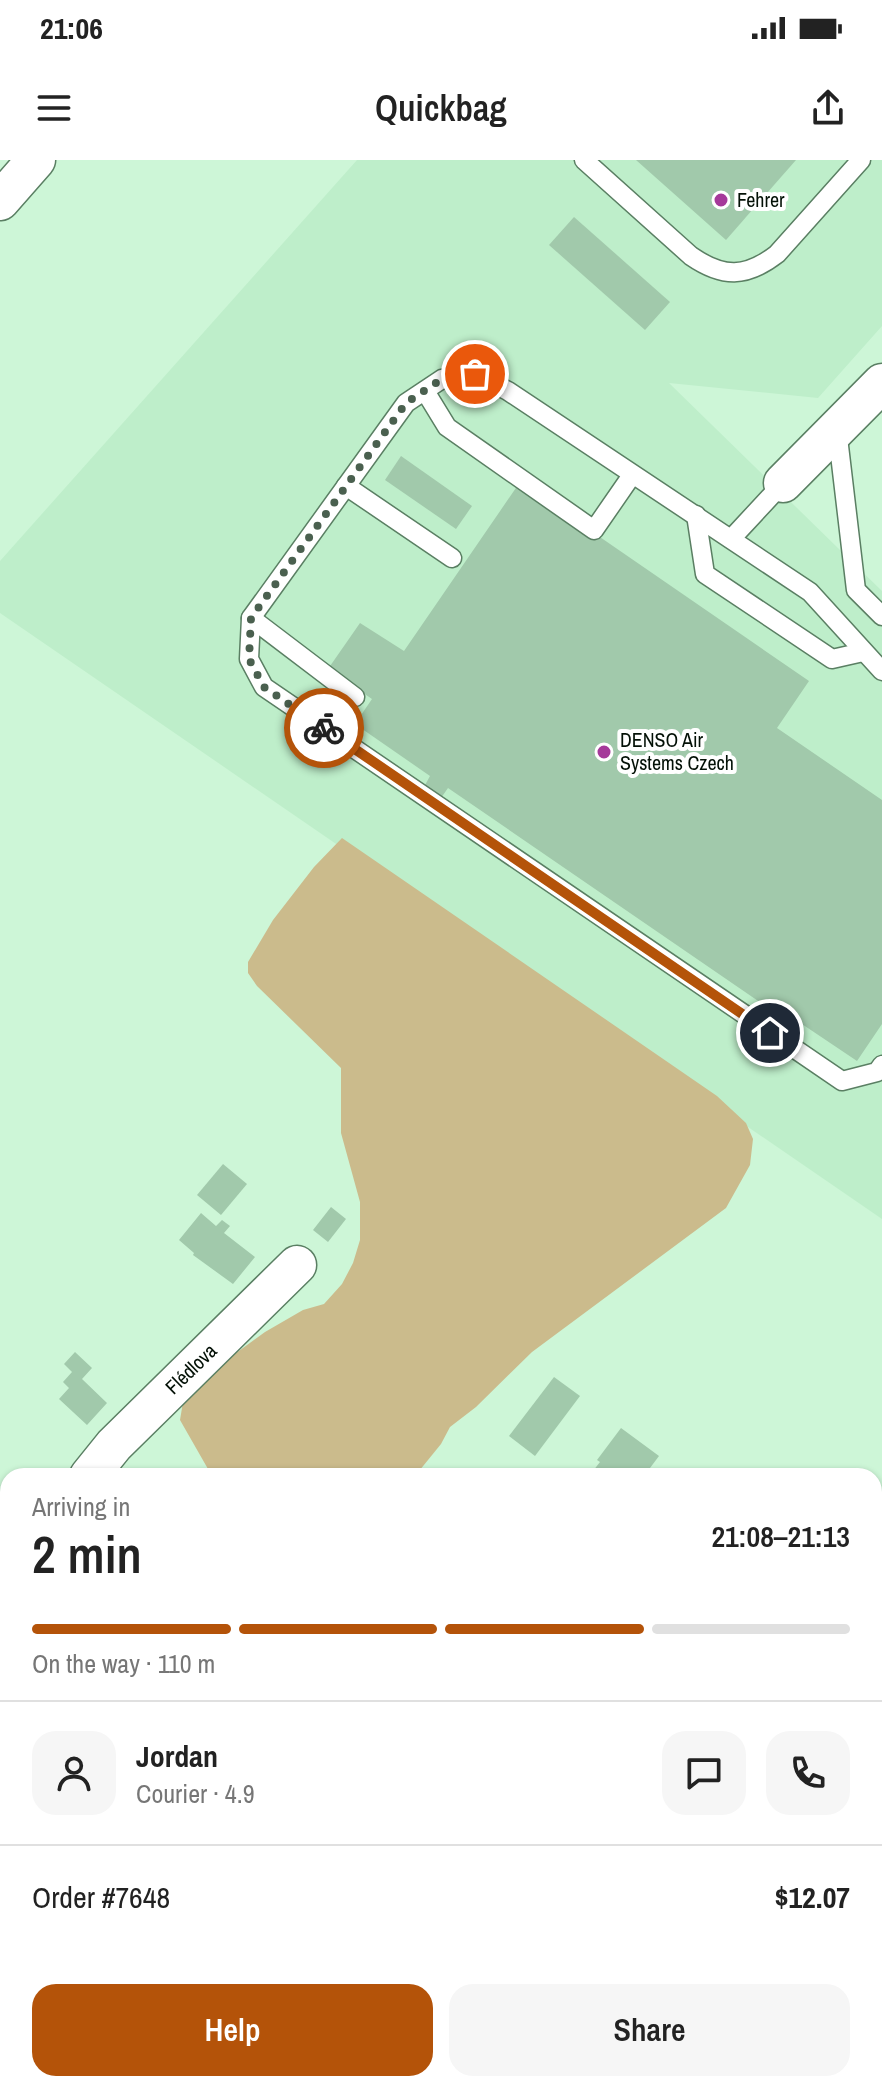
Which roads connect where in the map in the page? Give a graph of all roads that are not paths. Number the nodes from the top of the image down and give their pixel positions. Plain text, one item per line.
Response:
1 (36, 160) edge
2 (584, 160) edge
3 (861, 160) edge
4 (0, 201) edge
5 (882, 383) edge
6 (425, 391) junction
7 (837, 429) junction
8 (632, 475) junction
9 (783, 483) joint
10 (346, 486) junction
11 (696, 515) junction
12 (731, 539) junction
13 (452, 558) dead end
14 (882, 616) edge
15 (251, 618) junction
16 (863, 652) junction
17 (882, 671) edge
18 (355, 697) dead end
19 (882, 1065) edge
20 (297, 1265) dead end
21 (95, 1468) edge

1 - 4 street
2 - 3 lane
5 - 7 street
6 - 8 lane
6 - 8 lane
6 - 10 lane
7 - 9 street
7 - 14 lane
8 - 11 lane
9 - 12 lane
10 - 13 lane
10 - 15 lane
11 - 12 lane
11 - 16 lane
12 - 16 lane
15 - 18 lane
15 - 19 lane
16 - 17 lane
20 - 21 street, Flédlova

